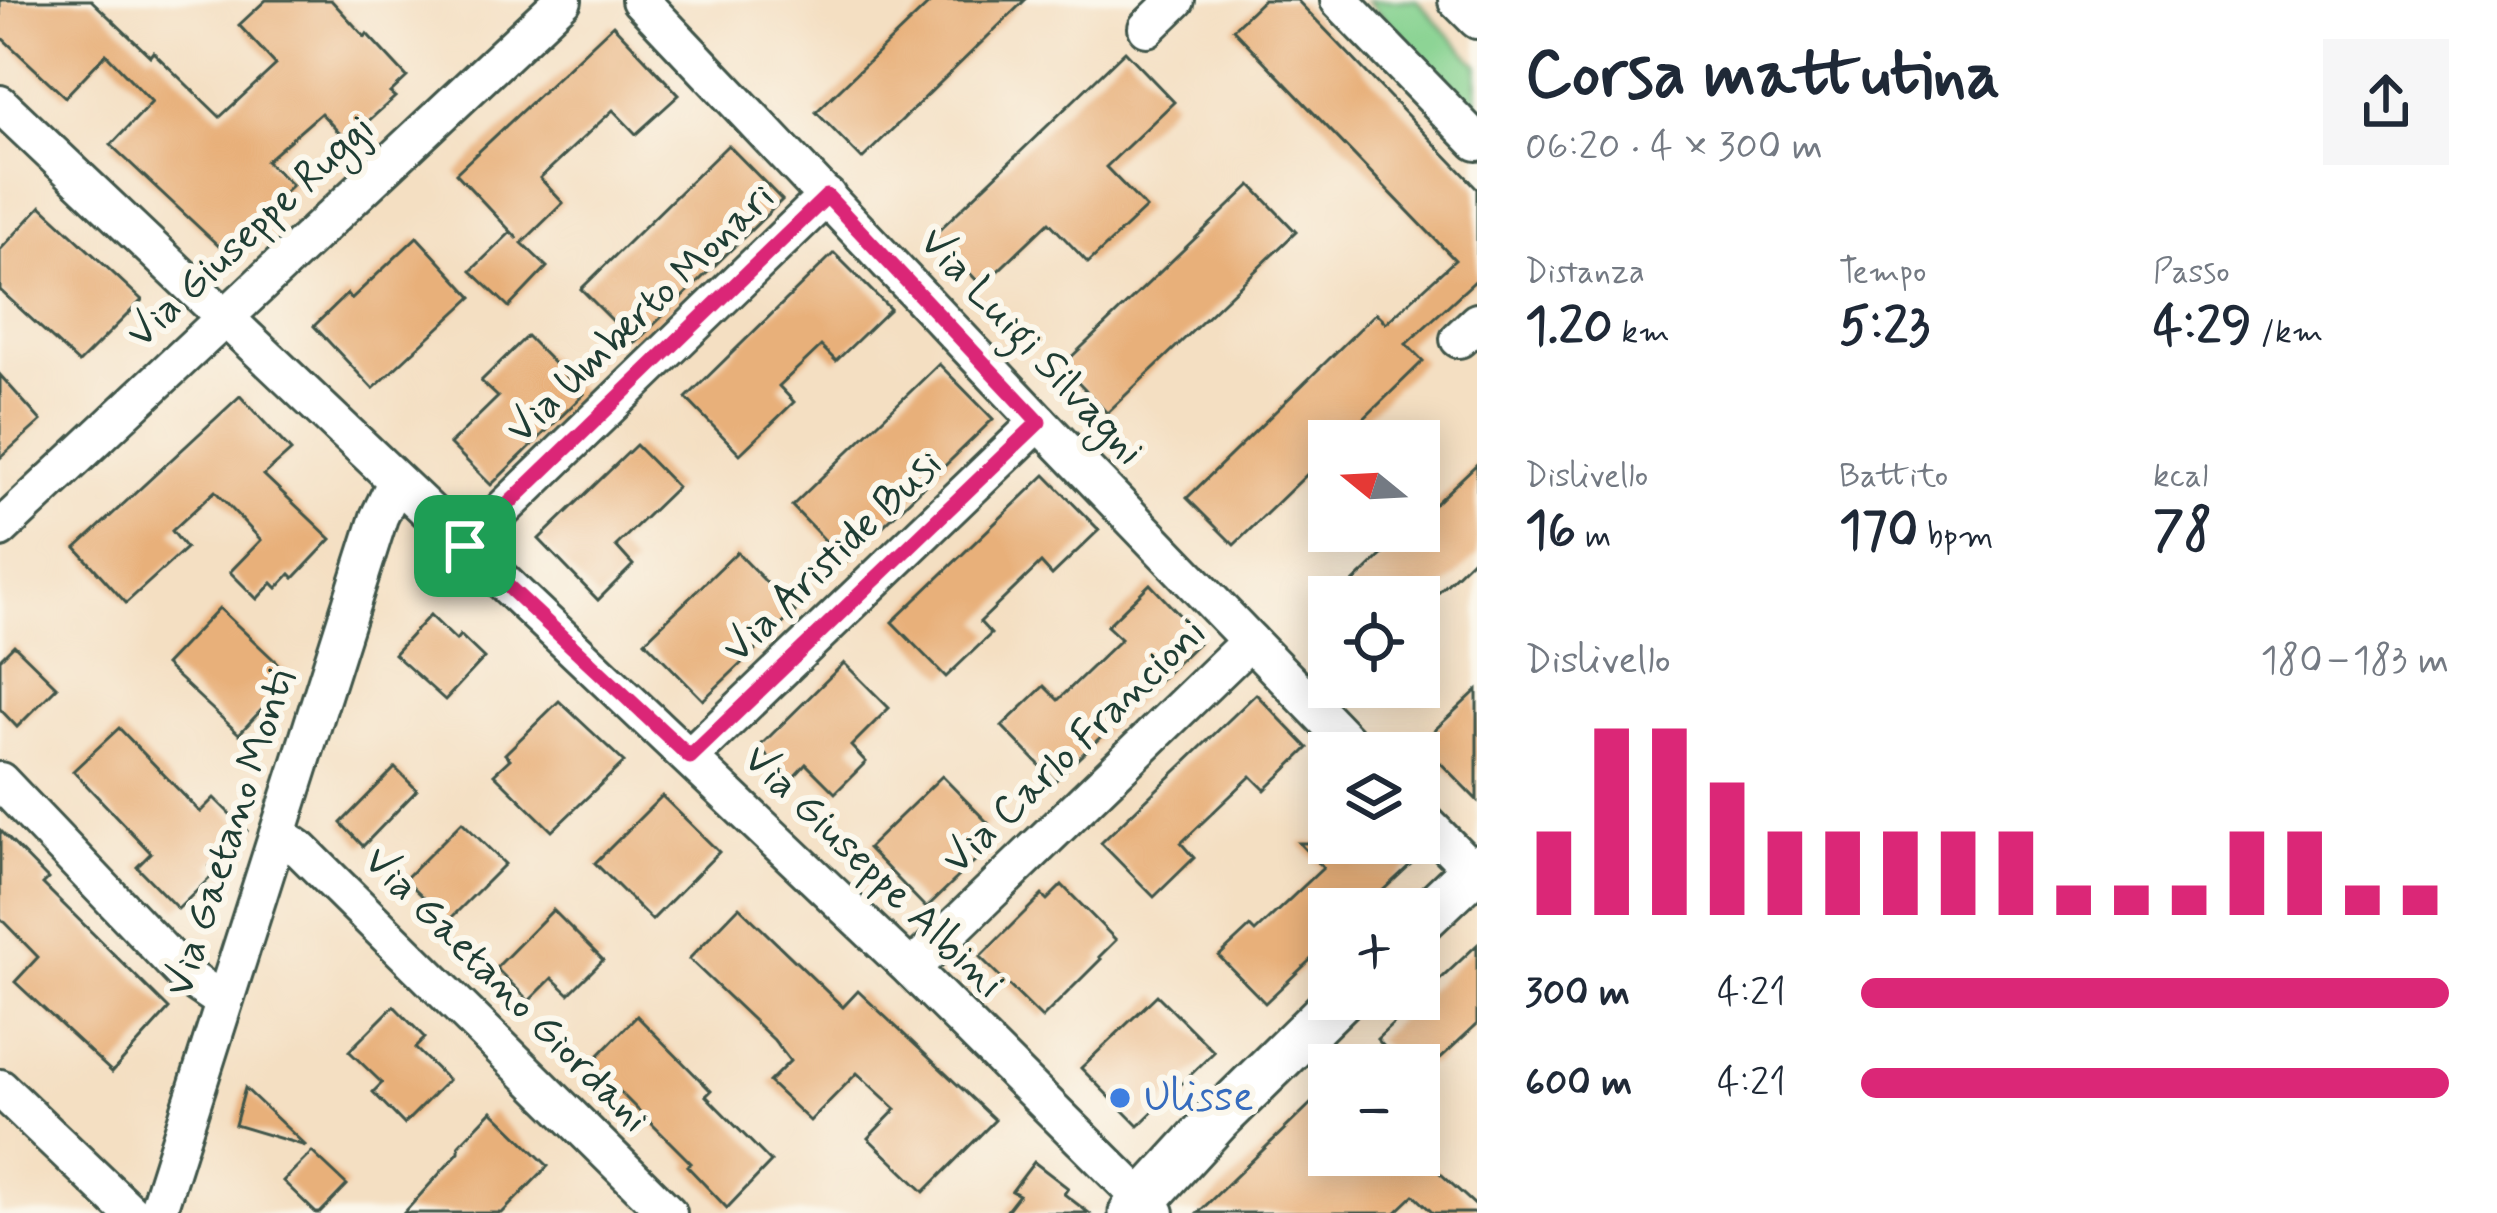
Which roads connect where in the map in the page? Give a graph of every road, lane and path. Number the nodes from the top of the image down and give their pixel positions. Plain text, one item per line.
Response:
1 (563, 0) edge
2 (640, 0) edge
3 (1176, 0) edge
4 (1339, 0) edge
5 (1457, 0) edge
6 (1477, 20) edge
7 (1147, 28) dead end
8 (0, 104) edge
9 (1477, 142) edge
10 (827, 196) junction
11 (227, 317) junction
12 (1039, 422) junction
13 (396, 482) junction
14 (0, 529) edge
15 (465, 546) junction
16 (1250, 641) junction
17 (1338, 732) edge
18 (690, 757) junction
19 (0, 781) edge
20 (278, 834) junction
21 (1440, 836) edge
22 (1476, 871) edge
23 (1440, 903) edge
24 (910, 969) junction
25 (224, 1002) junction
26 (1319, 1020) edge
27 (0, 1088) edge
28 (1144, 1209) edge
29 (131, 1213) edge
30 (157, 1213) edge
31 (668, 1213) edge

1 - 11 street, Via Giuseppe Ruggi
2 - 10 street, Via Luigi Silvagni
3 - 7 street
4 - 9 street
5 - 6 street
8 - 11 street, Via Giuseppe Albini
10 - 12 street, Via Luigi Silvagni
10 - 15 street, Via Umberto Monari
11 - 13 street, Via Giuseppe Albini
11 - 14 street, Via Giuseppe Ruggi
12 - 16 street, Via Luigi Silvagni
12 - 18 street, Via Aristide Busi
13 - 15 street, Via Giuseppe Albini
13 - 20 street, Via Gaetano Monti
15 - 18 street, Via Giuseppe Albini
16 - 17 street, Via Luigi Silvagni
16 - 24 street, Via Carlo Francioni
18 - 24 street, Via Giuseppe Albini
19 - 25 street
20 - 25 street, Via Gaetano Monti
20 - 31 street, Via Gaetano Giordani
21 - 22 street
22 - 23 main road
24 - 28 street, Via Giuseppe Albini
25 - 30 street, Via Gaetano Monti
26 - 28 main road
27 - 29 street

